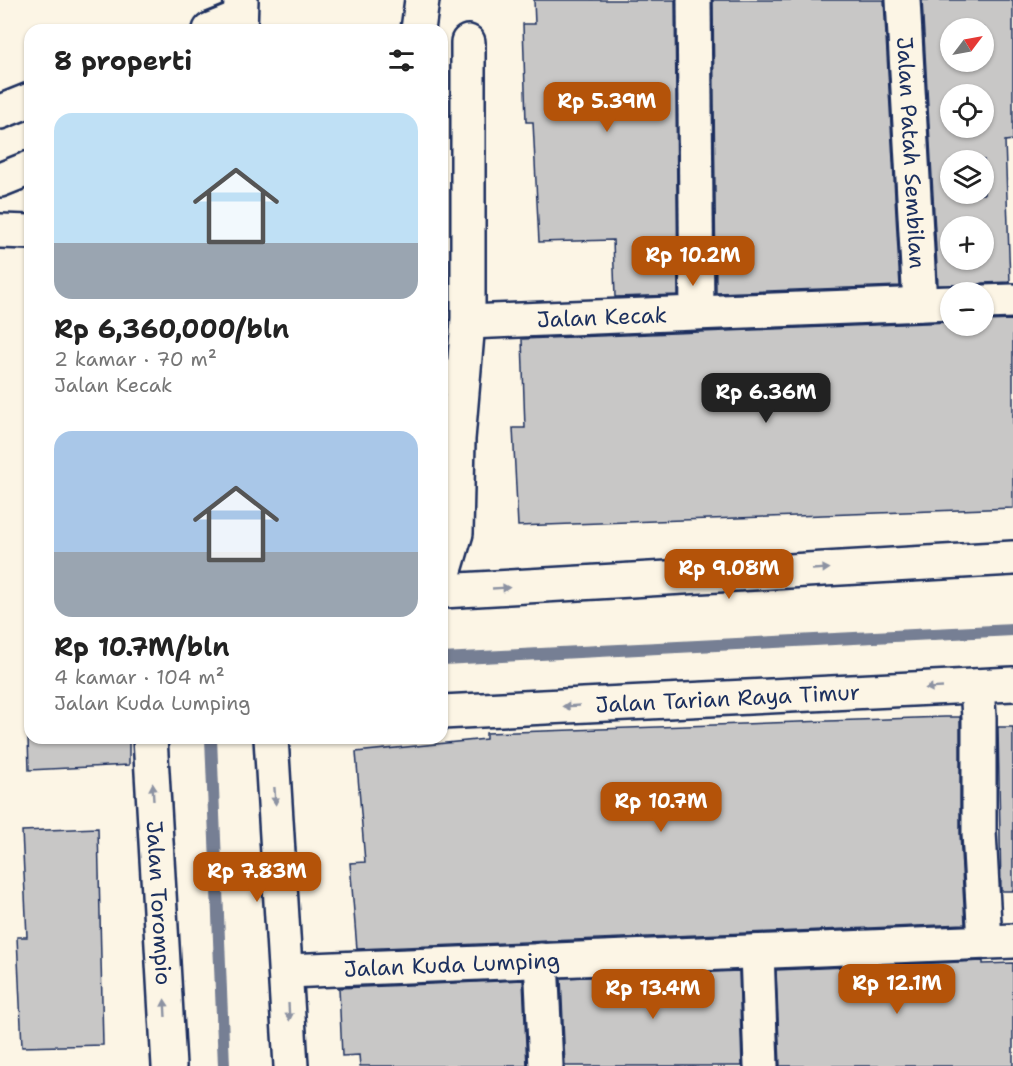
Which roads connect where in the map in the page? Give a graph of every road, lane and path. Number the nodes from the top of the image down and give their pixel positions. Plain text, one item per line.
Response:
1 (422, 0) edge
2 (694, 0) edge
3 (903, 0) edge
4 (240, 16) edge
5 (223, 24) edge
6 (419, 24) edge
7 (468, 42) dead end
8 (24, 102) edge
9 (0, 112) edge
10 (24, 170) edge
11 (0, 180) edge
12 (0, 231) edge
13 (24, 232) edge
14 (1013, 301) edge
15 (994, 302) edge
16 (935, 304) edge
17 (697, 312) junction
18 (468, 322) junction
19 (1013, 558) edge
20 (448, 560) edge
21 (448, 591) edge
22 (1013, 684) edge
23 (977, 686) junction
24 (448, 712) edge
25 (150, 744) edge
26 (271, 744) edge
27 (999, 942) edge
28 (757, 952) junction
29 (541, 960) junction
30 (287, 971) junction
31 (169, 1066) edge
32 (291, 1066) edge
33 (546, 1066) edge
34 (761, 1066) edge

1 - 6 street
2 - 17 street
3 - 16 street, Jalan Patah Sembilan
4 - 5 street
7 - 18 street
8 - 9 street
10 - 11 street
12 - 13 street
14 - 15 street
16 - 17 street, Jalan Kecak
17 - 18 street, Jalan Kecak
18 - 20 street
21 -> 19 street
22 - 23 street, Jalan Tarian Raya Timur
23 -> 24 street, Jalan Tarian Raya Timur
23 - 27 street
31 -> 25 street, Jalan Torompio
26 -> 30 street
27 - 28 street, Jalan Kuda Lumping
28 - 29 street, Jalan Kuda Lumping
28 - 34 street
29 - 30 street, Jalan Kuda Lumping
29 - 33 street
30 -> 32 street

